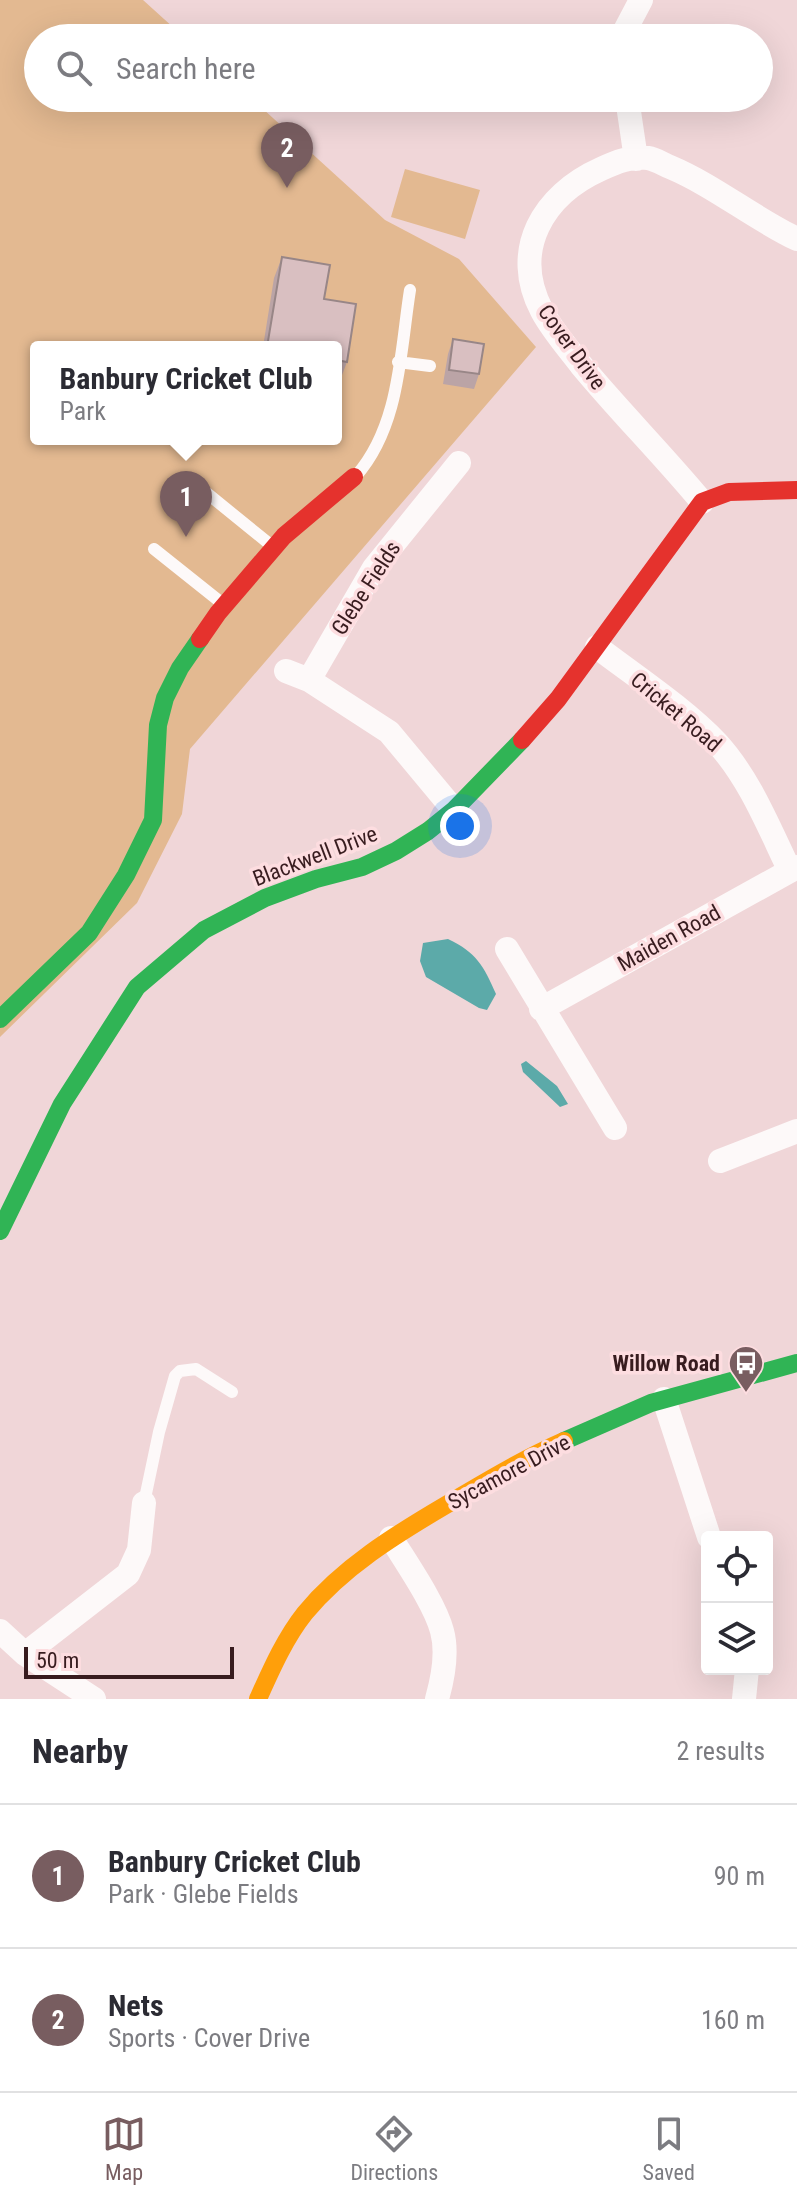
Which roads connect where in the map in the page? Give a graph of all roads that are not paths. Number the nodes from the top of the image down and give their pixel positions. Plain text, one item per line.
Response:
1 (641, 0) edge
2 (628, 24) edge
3 (629, 112) edge
4 (636, 159) junction
5 (797, 239) edge
6 (410, 290) dead end
7 (398, 362) junction
8 (430, 366) dead end
9 (459, 463) dead end
10 (354, 477) joint
11 (203, 490) dead end
12 (797, 490) edge
13 (702, 502) junction
14 (274, 548) junction
15 (154, 549) dead end
16 (225, 606) junction
17 (597, 647) junction
18 (454, 810) junction
19 (794, 869) edge
20 (507, 949) dead end
21 (541, 1009) junction
22 (0, 1019) edge
23 (615, 1128) dead end
24 (797, 1131) edge
25 (720, 1161) dead end
26 (6, 1201) edge
27 (0, 1231) edge
28 (797, 1363) edge
29 (232, 1392) dead end
30 (664, 1399) junction
31 (144, 1503) joint
32 (707, 1531) edge
33 (391, 1538) junction
34 (0, 1631) edge
35 (25, 1654) junction
36 (274, 1664) junction
37 (746, 1675) edge
38 (94, 1699) edge
39 (238, 1699) edge
40 (258, 1699) edge
41 (437, 1699) edge
42 (744, 1699) edge

1 - 2 street
3 - 4 street
4 - 5 street, Cover Drive
4 - 13 street, Cover Drive
6 - 7 lane
7 - 8 lane
7 - 10 lane
9 - 18 street, Glebe Fields
10 - 14 street
11 - 14 lane
12 - 13 street
13 - 17 street, Blackwell Drive
14 - 16 street
15 - 16 lane
16 - 22 street
17 - 18 street, Blackwell Drive
17 - 19 street, Cricket Road
18 - 26 street, Blackwell Drive
19 - 21 street, Maiden Road
20 - 21 street
21 - 23 street
24 - 25 street
26 - 27 street, Blackwell Drive
28 - 30 street, Sycamore Drive
29 - 31 lane
30 - 32 street
30 - 33 street, Sycamore Drive
31 - 35 street
33 - 36 street, Sycamore Drive
33 - 41 street
34 - 35 street
35 - 38 street
36 - 39 street, Sycamore Drive
36 - 40 street, Sycamore Drive
37 - 42 street

